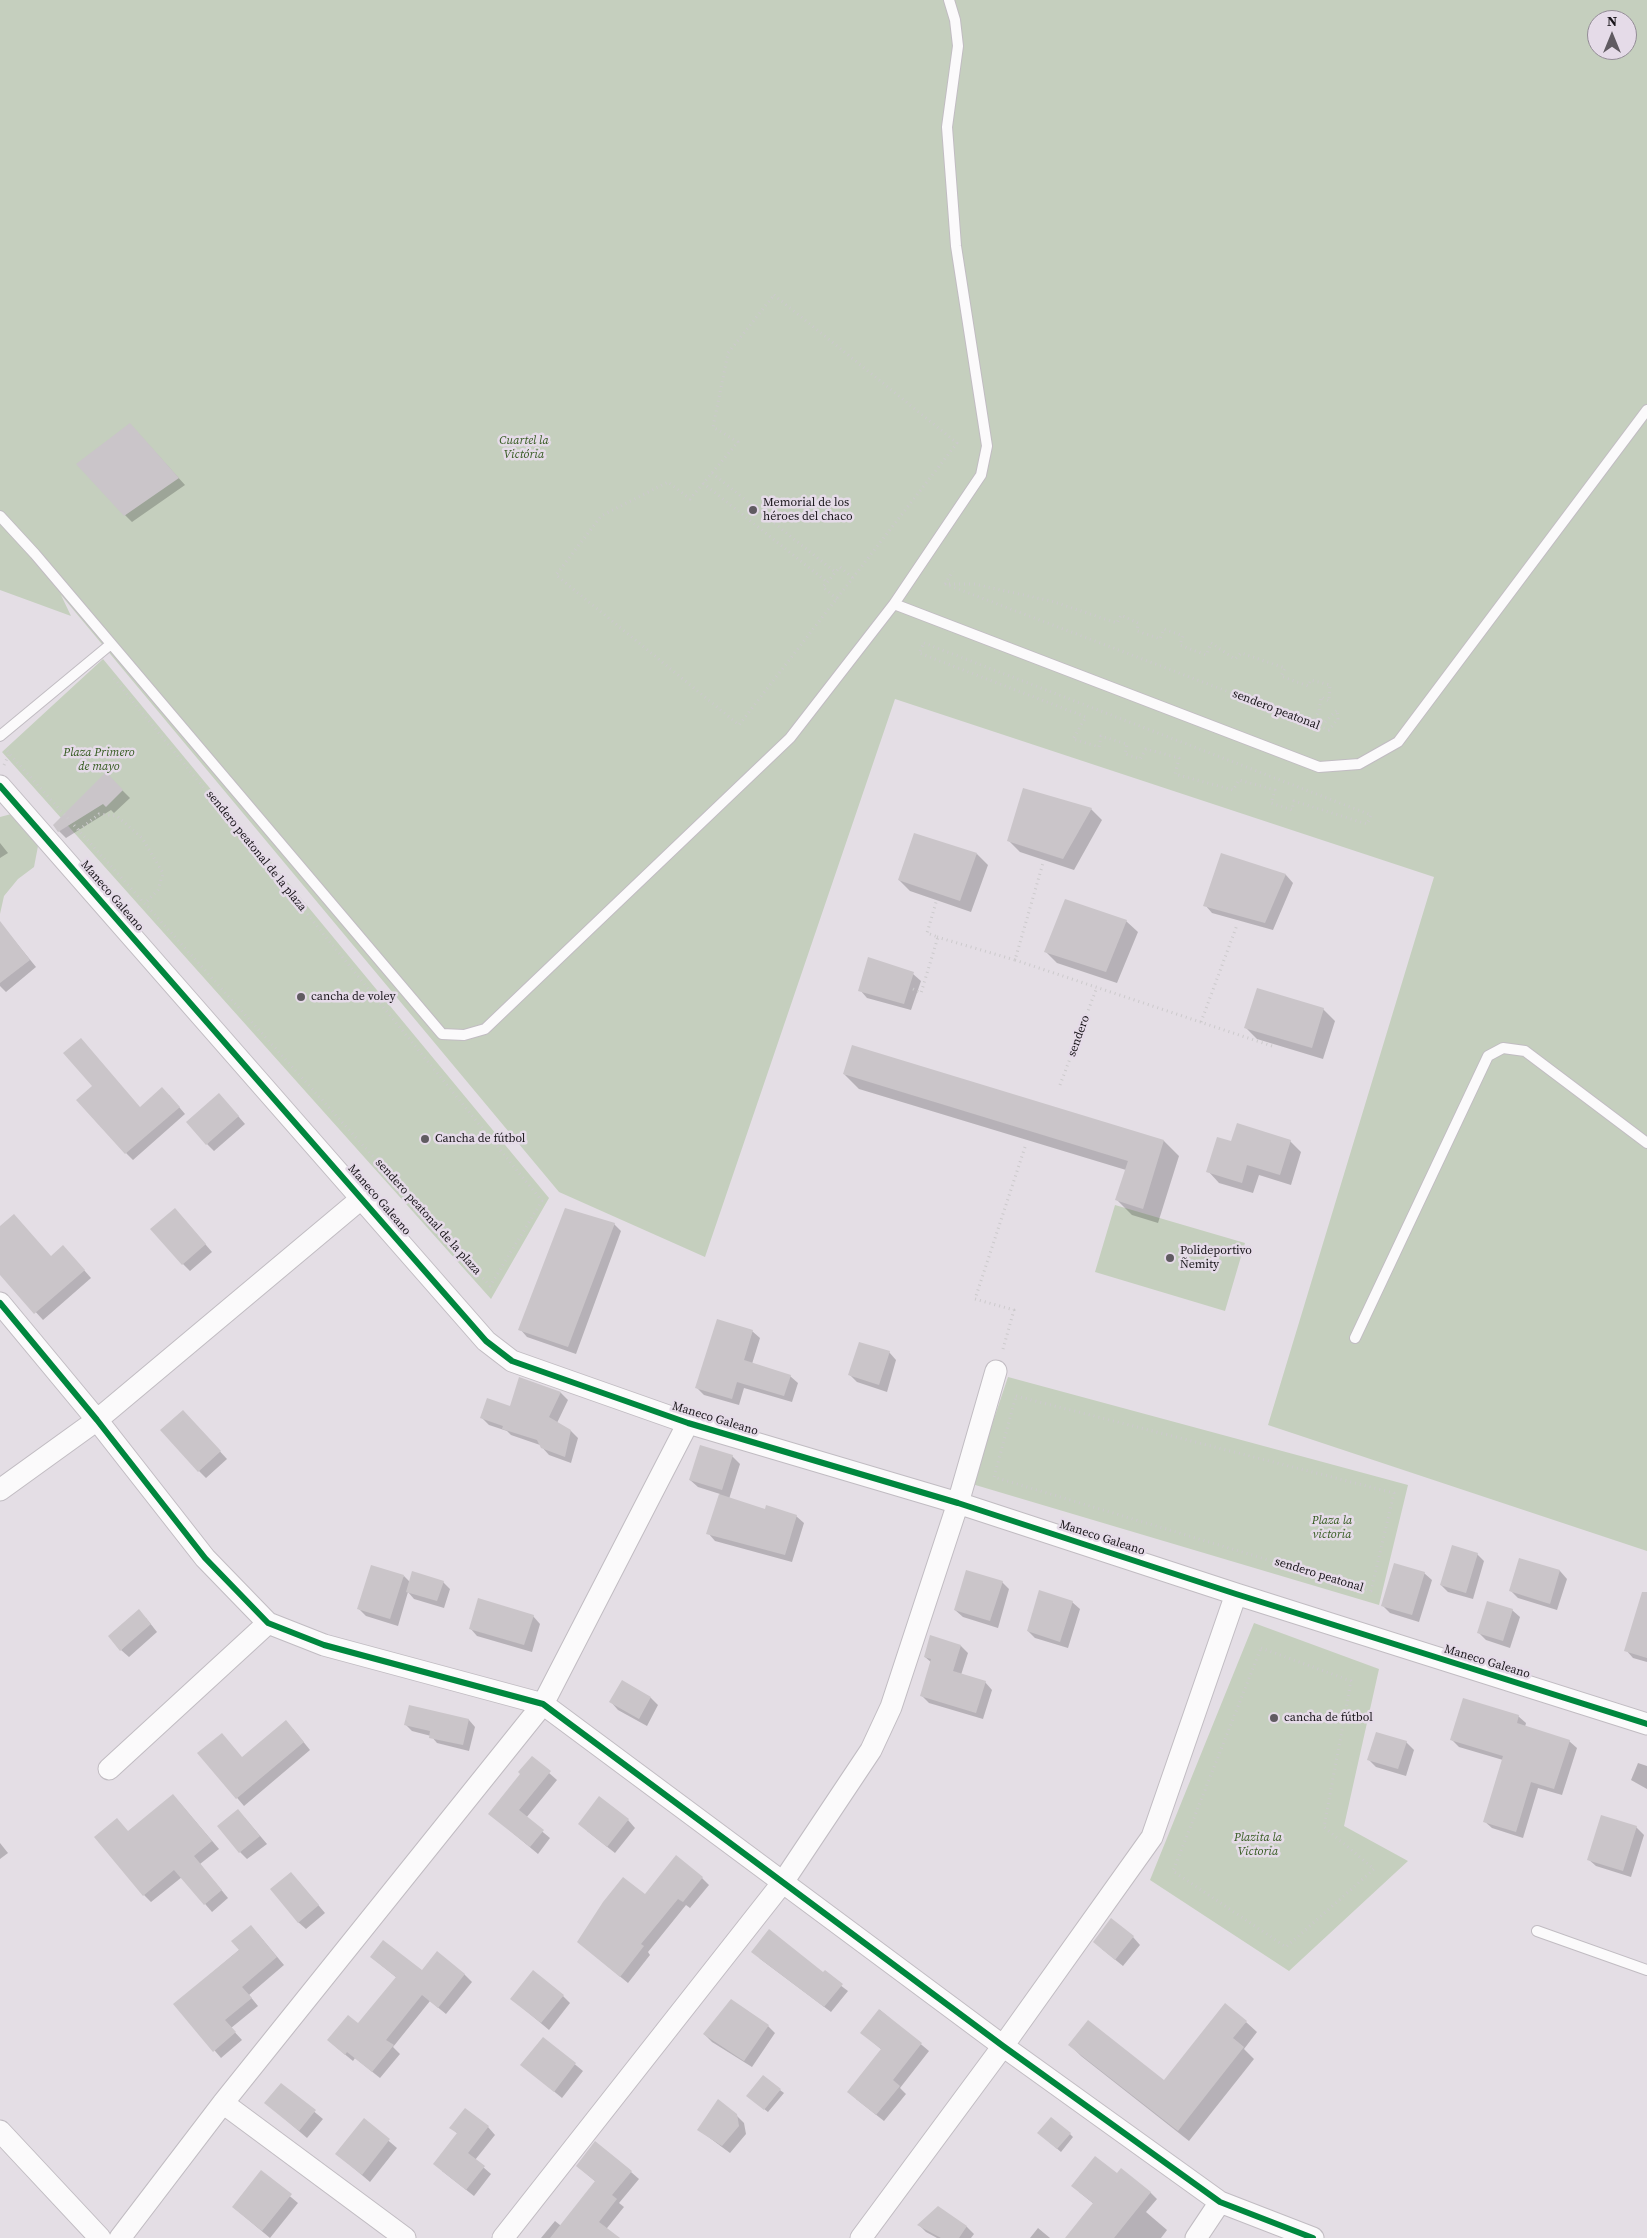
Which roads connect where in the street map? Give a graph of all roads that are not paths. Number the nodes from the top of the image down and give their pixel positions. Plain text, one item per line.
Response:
1 (949, 0) edge
2 (1647, 410) edge
3 (0, 516) edge
4 (894, 604) junction
5 (111, 644) junction
6 (0, 736) edge
7 (0, 786) edge
8 (1647, 1143) edge
9 (362, 1198) junction
10 (0, 1303) edge
11 (1355, 1338) dead end
12 (996, 1371) road end
13 (96, 1420) junction
14 (688, 1423) junction
15 (0, 1490) edge
16 (958, 1503) junction
17 (1236, 1594) junction
18 (268, 1623) junction
19 (543, 1704) junction
20 (1647, 1724) edge
21 (109, 1769) dead end
22 (783, 1882) junction
23 (1537, 1931) dead end
24 (1647, 1970) edge
25 (1003, 2046) junction
26 (223, 2103) junction
27 (0, 2131) edge
28 (1220, 2202) junction
29 (100, 2238) edge
30 (120, 2238) edge
31 (405, 2238) edge
32 (503, 2238) edge
33 (861, 2238) edge
34 (1196, 2238) edge
35 (1313, 2238) edge

1 - 4 lane
2 - 4 lane
3 - 5 lane
4 - 5 lane
5 - 6 lane
7 - 9 street, Maneco Galeano
8 - 11 lane
9 - 13 street
9 - 14 street, Maneco Galeano
10 - 13 street
12 - 16 street
13 - 15 street
13 - 18 street
14 - 16 street, Maneco Galeano
14 - 19 street
16 - 17 street, Maneco Galeano
16 - 22 street
17 - 20 street, Maneco Galeano
17 - 25 street
18 - 19 street
18 - 21 street
19 - 22 street
19 - 26 street
22 - 25 street
22 - 32 street
23 - 24 lane
25 - 28 street
25 - 33 street
26 - 30 street
26 - 31 street
27 - 29 street
28 - 34 street
28 - 35 street

